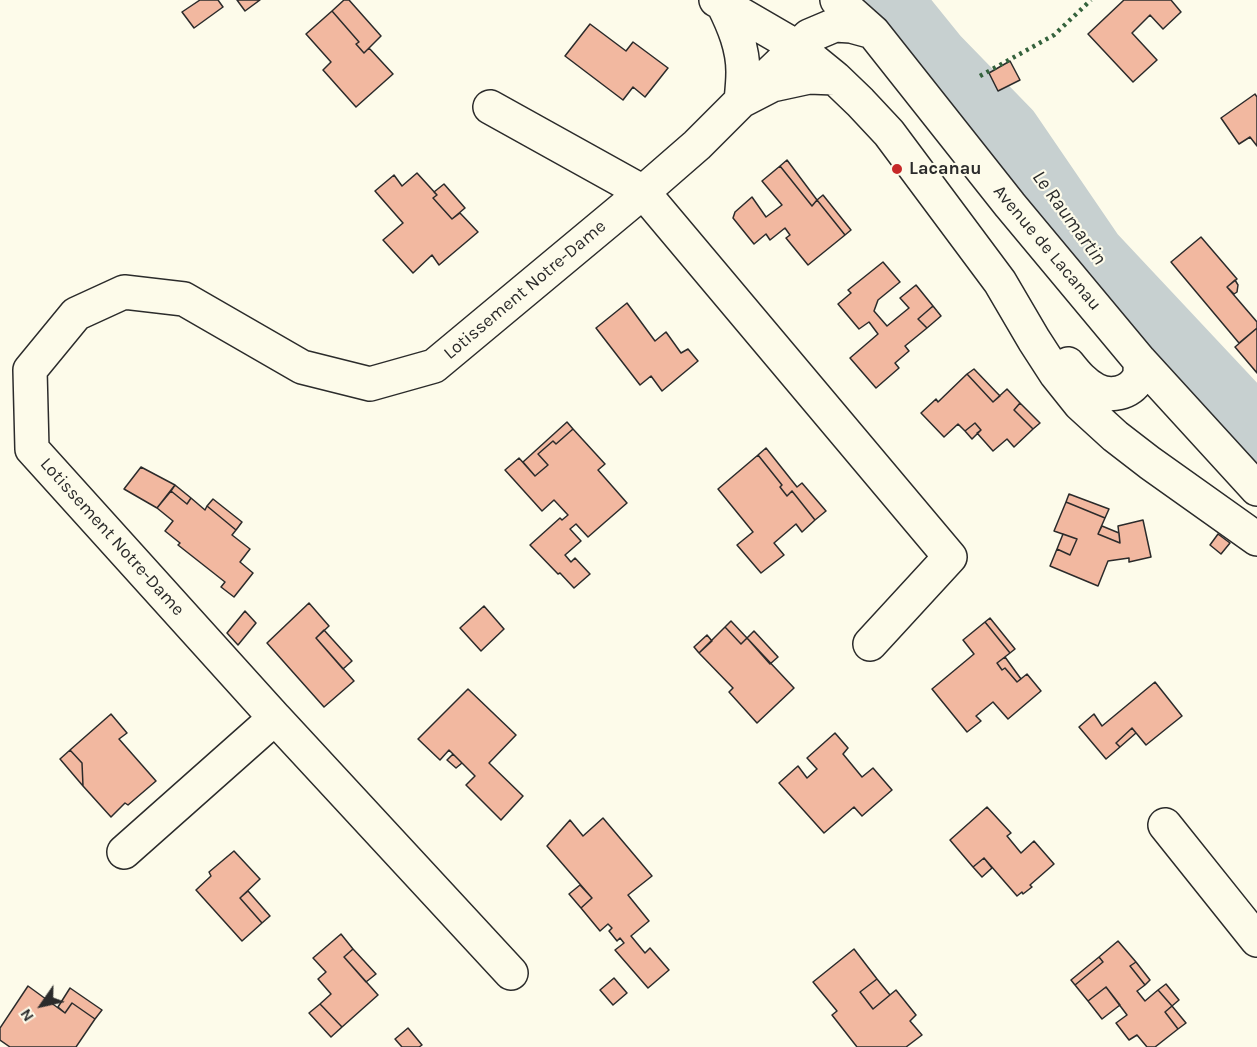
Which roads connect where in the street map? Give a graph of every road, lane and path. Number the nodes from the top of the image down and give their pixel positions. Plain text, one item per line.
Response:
1 (837, 0) edge
2 (719, 2) edge
3 (873, 32) junction
4 (797, 46) junction
5 (835, 78) junction
6 (741, 101) junction
7 (490, 107) dead end
8 (643, 192) junction
9 (1000, 282) junction
10 (1140, 361) junction
11 (1257, 489) edge
12 (1257, 539) edge
13 (870, 644) dead end
14 (275, 718) junction
15 (1165, 825) dead end
16 (124, 852) dead end
17 (1257, 940) edge
18 (511, 973) dead end

1 - 3 street, Avenue de Lacanau
2 - 4 street
2 - 6 street
3 - 4 street, Lotissement Notre-Dame
3 - 10 street, Avenue de Lacanau
4 - 5 street
4 - 6 street, Lotissement Notre-Dame
5 - 6 street, Lotissement Notre-Dame
5 - 9 street
6 - 8 street, Lotissement Notre-Dame
7 - 8 street
8 - 13 street
8 - 14 street, Lotissement Notre-Dame
9 - 10 street
9 - 12 street
10 - 11 street, Avenue de Lacanau
14 - 16 street
14 - 18 street, Lotissement Notre-Dame
15 - 17 street

